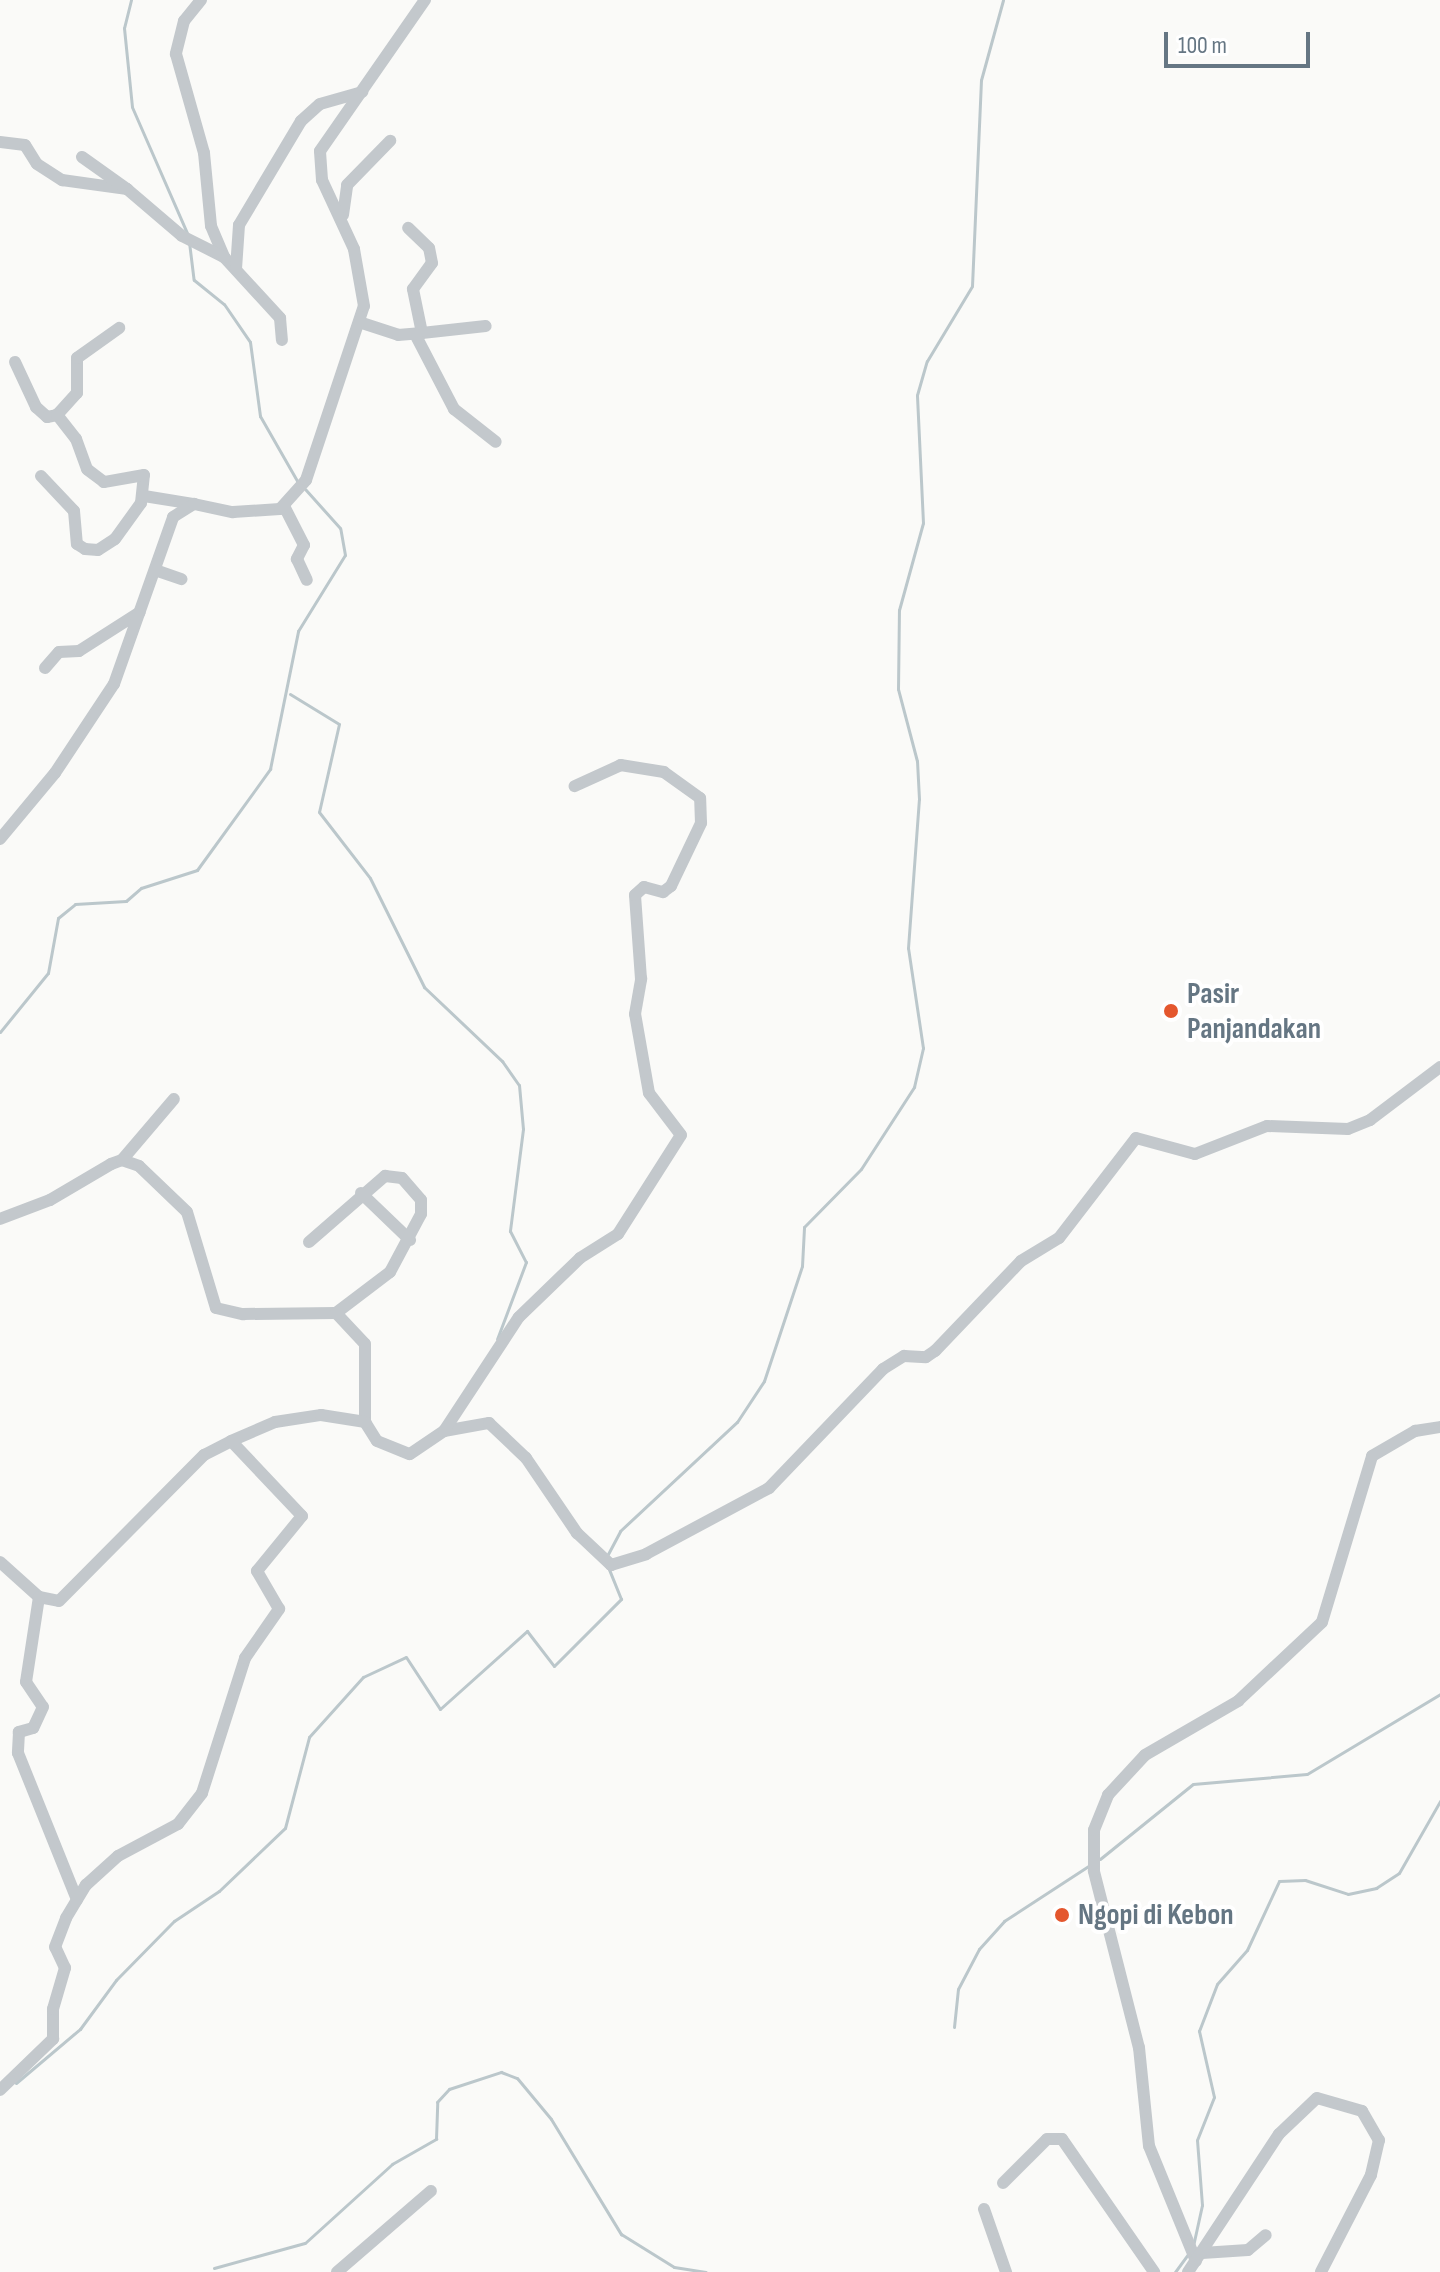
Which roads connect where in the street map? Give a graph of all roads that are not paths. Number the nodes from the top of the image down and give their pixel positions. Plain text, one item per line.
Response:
1 (201, 0) edge
2 (425, 0) edge
3 (362, 92) junction
4 (390, 141) dead end
5 (0, 142) edge
6 (82, 157) dead end
7 (127, 189) junction
8 (344, 218) junction
9 (408, 228) dead end
10 (224, 257) junction
11 (236, 269) junction
12 (362, 323) junction
13 (486, 326) dead end
14 (119, 328) dead end
15 (418, 333) junction
16 (282, 340) dead end
17 (15, 362) dead end
18 (57, 415) junction
19 (496, 442) dead end
20 (41, 476) dead end
21 (144, 496) junction
22 (194, 504) junction
23 (284, 506) junction
24 (155, 570) junction
25 (181, 579) dead end
26 (307, 580) dead end
27 (140, 612) junction
28 (45, 668) dead end
29 (575, 786) dead end
30 (0, 839) edge
31 (1440, 1067) edge
32 (174, 1099) dead end
33 (122, 1160) junction
34 (361, 1193) junction
35 (0, 1219) edge
36 (410, 1240) junction
37 (309, 1242) dead end
38 (336, 1313) junction
39 (365, 1422) junction
40 (1440, 1427) edge
41 (444, 1431) junction
42 (231, 1441) junction
43 (0, 1562) edge
44 (39, 1597) junction
45 (77, 1900) junction
46 (0, 2090) edge
47 (1003, 2183) dead end
48 (431, 2191) dead end
49 (984, 2209) dead end
50 (1266, 2235) dead end
51 (1199, 2257) junction
52 (337, 2272) edge
53 (1006, 2272) edge
54 (1154, 2272) edge
55 (1188, 2272) edge
56 (1321, 2272) edge

1 - 10 street
2 - 3 street
3 - 8 street
3 - 11 street
4 - 8 street
5 - 7 street
6 - 7 street
7 - 10 street
8 - 12 street
9 - 15 street
10 - 11 street
11 - 16 street
12 - 15 street
12 - 23 street
13 - 15 street
14 - 18 street
15 - 19 street
17 - 18 street
18 - 21 street
20 - 21 street
21 - 22 street
22 - 23 street
22 - 24 street
23 - 26 street
24 - 25 street
24 - 27 street
27 - 28 street
27 - 30 street
29 - 41 street
31 - 41 street
32 - 33 street
33 - 35 street
33 - 38 street
34 - 36 street
34 - 36 street
34 - 37 street
36 - 38 street
38 - 39 street
39 - 41 street
39 - 42 street
40 - 51 street
42 - 44 street
42 - 45 street
43 - 44 street
44 - 45 street
45 - 46 street
47 - 54 street
48 - 52 street
49 - 53 street
50 - 51 street
51 - 55 street
51 - 56 street

